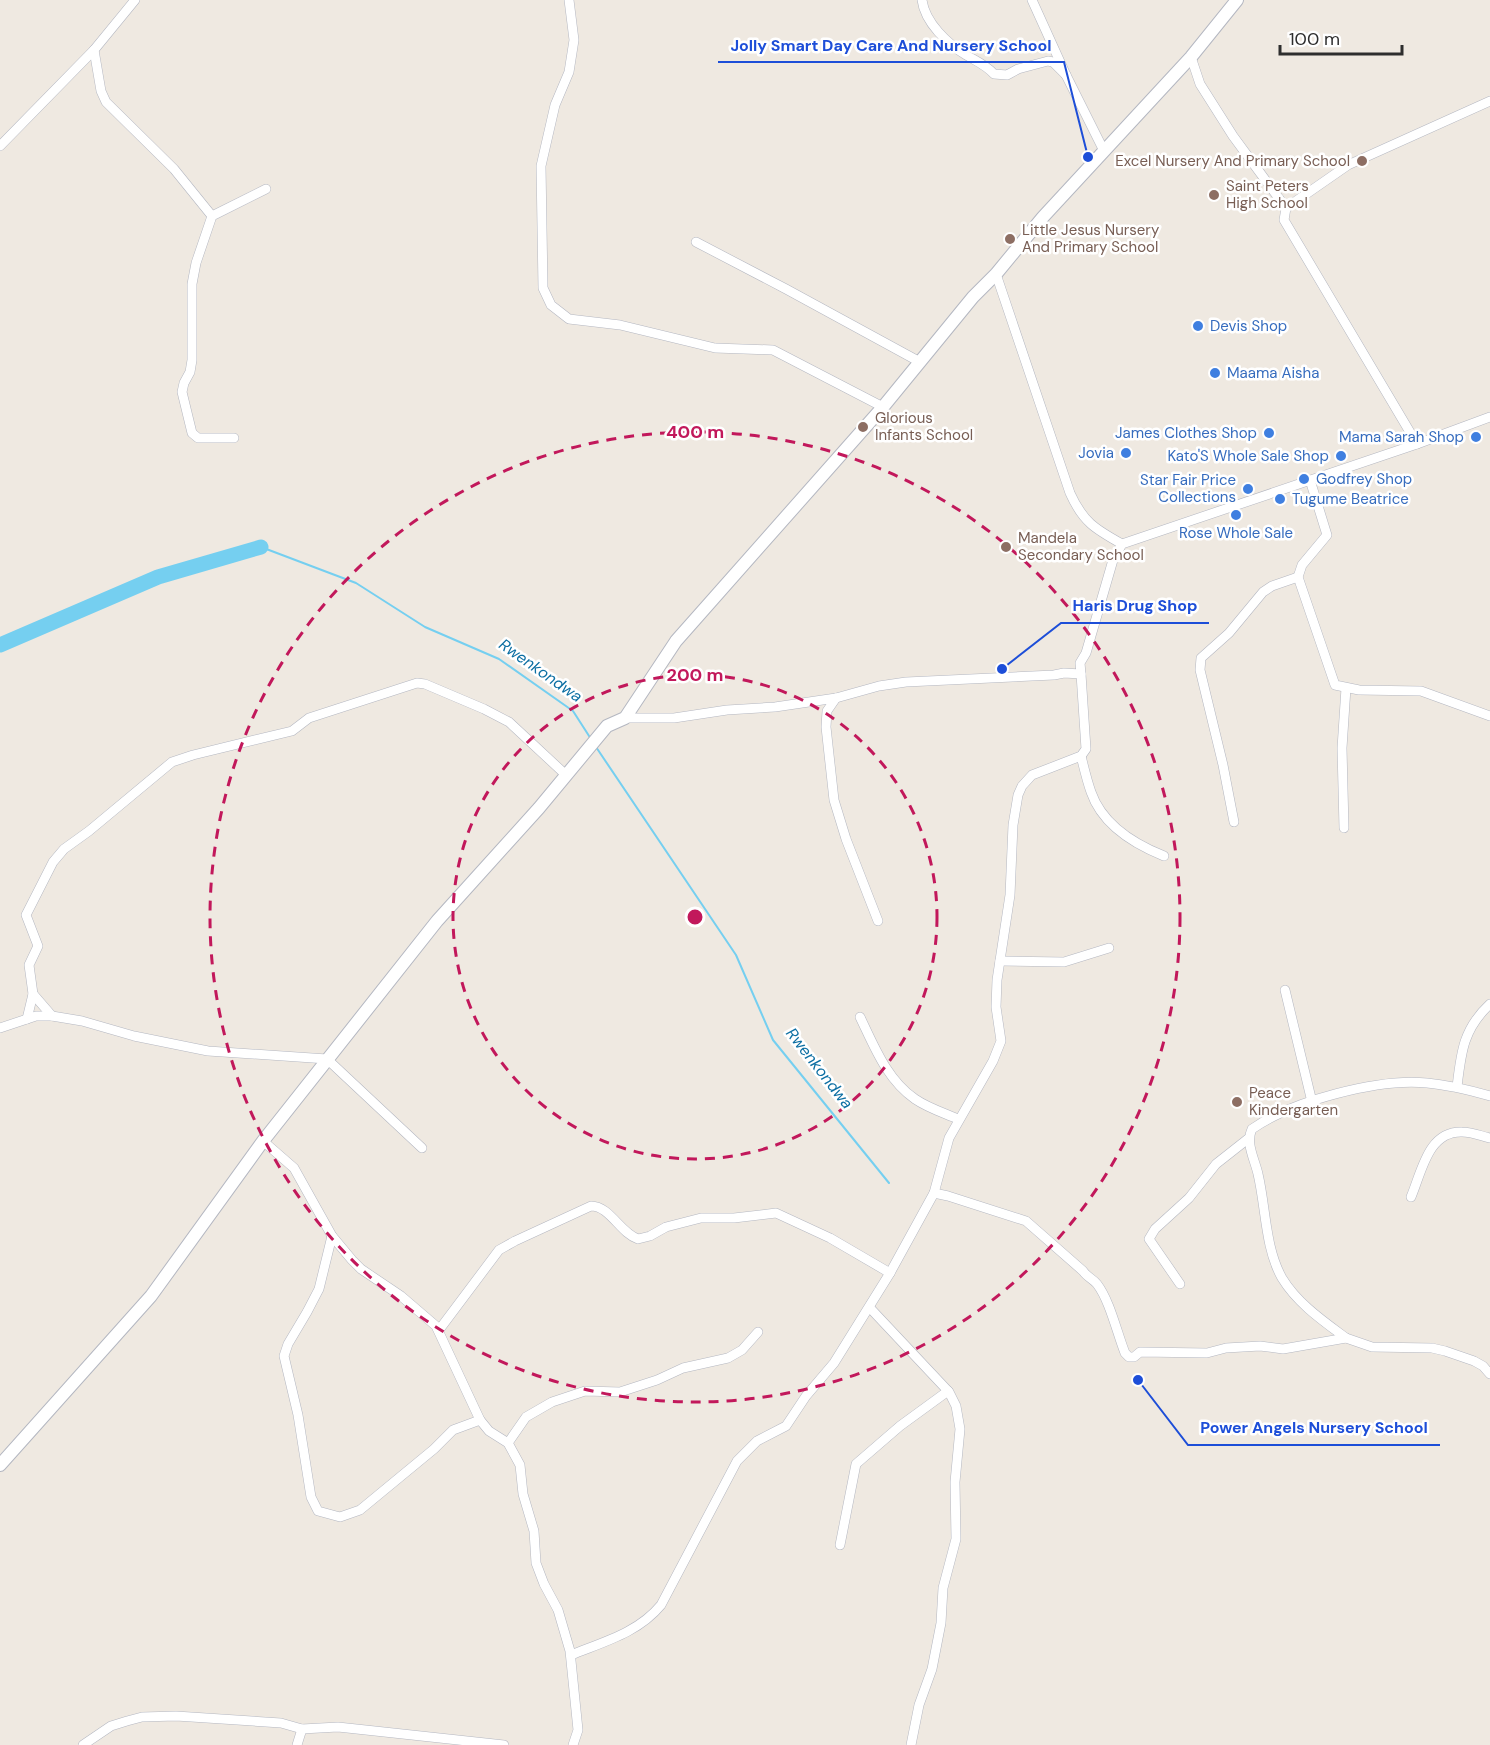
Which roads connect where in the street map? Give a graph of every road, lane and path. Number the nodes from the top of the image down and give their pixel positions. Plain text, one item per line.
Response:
1 (135, 0) edge
2 (569, 0) edge
3 (922, 0) edge
4 (1032, 0) edge
5 (1237, 0) edge
6 (94, 50) junction
7 (1191, 57) junction
8 (1066, 75) junction
9 (1490, 101) edge
10 (0, 146) edge
11 (1104, 151) junction
12 (266, 189) dead end
13 (1286, 208) junction
14 (212, 216) junction
15 (696, 242) dead end
16 (996, 273) junction
17 (921, 362) junction
18 (883, 407) junction
19 (1490, 417) edge
20 (234, 438) dead end
21 (1417, 444) junction
22 (1310, 480) junction
23 (1122, 544) junction
24 (1298, 577) junction
25 (1081, 674) junction
26 (1347, 688) junction
27 (836, 698) junction
28 (1490, 716) edge
29 (625, 718) junction
30 (1081, 756) junction
31 (566, 775) junction
32 (1234, 822) dead end
33 (1344, 828) dead end
34 (1164, 856) dead end
35 (878, 921) dead end
36 (1108, 948) dead end
37 (1000, 961) junction
38 (1285, 990) dead end
39 (33, 994) junction
40 (1490, 1004) edge
41 (52, 1016) junction
42 (860, 1017) dead end
43 (27, 1019) junction
44 (0, 1028) edge
45 (327, 1059) junction
46 (1457, 1087) junction
47 (1490, 1096) edge
48 (1312, 1102) junction
49 (958, 1119) junction
50 (1249, 1138) junction
51 (1490, 1138) edge
52 (263, 1141) junction
53 (422, 1148) dead end
54 (934, 1194) junction
55 (1411, 1197) dead end
56 (332, 1236) junction
57 (890, 1273) junction
58 (1180, 1284) dead end
59 (870, 1308) junction
60 (439, 1330) junction
61 (758, 1332) dead end
62 (1346, 1338) junction
63 (1490, 1374) edge
64 (948, 1391) junction
65 (480, 1420) junction
66 (508, 1443) junction
67 (0, 1465) edge
68 (840, 1545) dead end
69 (571, 1655) junction
70 (302, 1730) junction
71 (83, 1745) edge
72 (297, 1745) edge
73 (504, 1745) edge
74 (573, 1745) edge
75 (911, 1745) edge

1 - 6 street
2 - 18 street
3 - 8 street
4 - 8 street
5 - 7 street
6 - 10 street
6 - 14 street
7 - 11 street
7 - 13 street
8 - 11 street
9 - 13 street
11 - 16 street
12 - 14 street
13 - 21 street
14 - 20 street
15 - 17 street
16 - 17 street
16 - 23 street
17 - 18 street
18 - 29 street
19 - 21 street
21 - 22 street
22 - 23 street
22 - 24 street
23 - 25 street
24 - 26 street
24 - 32 street
25 - 27 street
25 - 30 street
26 - 28 street
26 - 33 street
27 - 29 street
27 - 35 street
29 - 31 street
30 - 34 street
30 - 37 street
31 - 39 street
31 - 45 street
36 - 37 street
37 - 49 street
38 - 48 street
39 - 41 street
39 - 43 street
40 - 46 street
41 - 43 street
41 - 45 street
42 - 49 street
43 - 44 street
45 - 52 street
45 - 53 street
46 - 47 street
46 - 48 street
48 - 50 street
49 - 54 street
50 - 58 street
50 - 62 street
51 - 55 street
52 - 56 street
52 - 67 street
54 - 57 street
54 - 62 street
56 - 60 street
56 - 65 street
57 - 59 street
57 - 60 street
59 - 64 street
59 - 69 street
60 - 65 street
61 - 66 street
62 - 63 street
64 - 68 street
64 - 75 street
65 - 66 street
66 - 69 street
69 - 74 street
70 - 71 street
70 - 72 street
70 - 73 street

